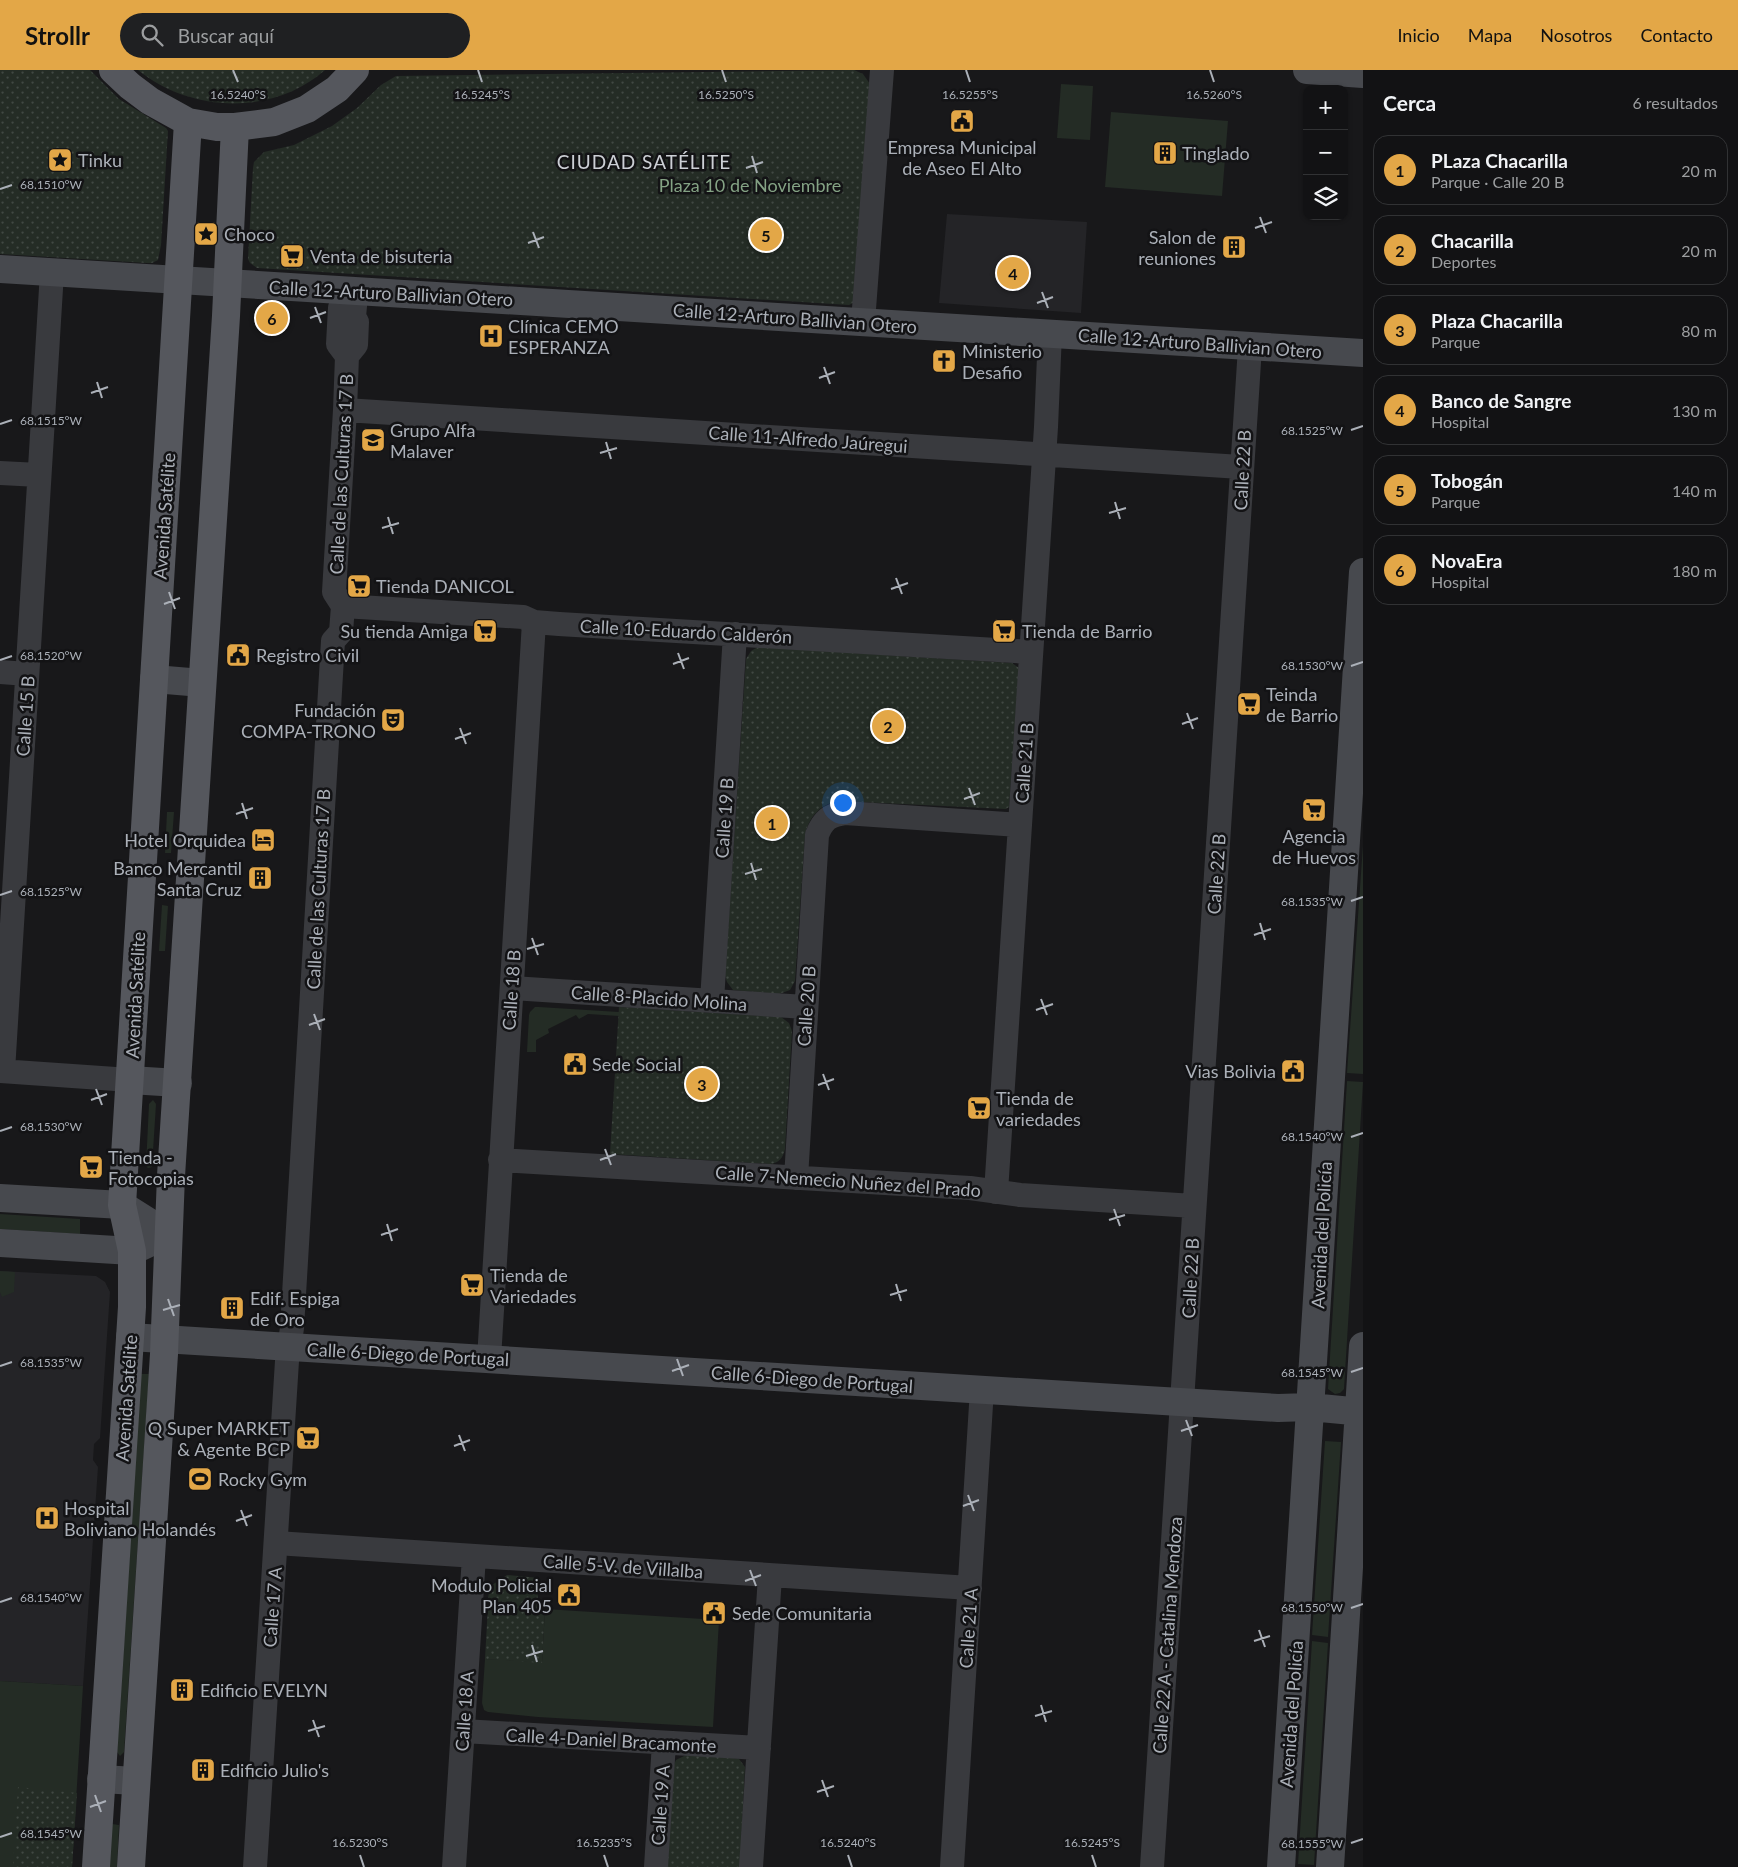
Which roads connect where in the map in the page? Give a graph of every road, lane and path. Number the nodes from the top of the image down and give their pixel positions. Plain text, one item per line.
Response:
1 (113, 70) edge
2 (355, 70) edge
3 (882, 70) edge
4 (1307, 70) edge
5 (1363, 74) edge
6 (188, 122) junction
7 (235, 128) junction
8 (0, 269) edge
9 (52, 272) junction
10 (179, 280) junction
11 (228, 283) junction
12 (348, 307) dead end
13 (863, 322) junction
14 (1050, 333) junction
15 (1250, 346) junction
16 (1363, 353) edge
17 (345, 410) junction
18 (1043, 454) junction
19 (1241, 467) junction
20 (0, 473) edge
21 (40, 475) junction
22 (1363, 572) edge
23 (335, 597) junction
24 (534, 622) junction
25 (735, 634) junction
26 (1031, 652) junction
27 (0, 672) edge
28 (27, 674) junction
29 (154, 679) junction
30 (202, 683) junction
31 (1020, 825) junction
32 (7, 872) edge
33 (512, 988) junction
34 (712, 1001) junction
35 (806, 1007) junction
36 (2, 1071) edge
37 (130, 1080) junction
38 (178, 1083) junction
39 (500, 1160) junction
40 (796, 1178) junction
41 (996, 1192) junction
42 (0, 1198) edge
43 (122, 1205) junction
44 (1194, 1206) junction
45 (168, 1234) junction
46 (0, 1243) edge
47 (132, 1252) junction
48 (130, 1337) junction
49 (165, 1339) junction
50 (1363, 1346) edge
51 (289, 1347) junction
52 (489, 1359) junction
53 (982, 1390) junction
54 (1182, 1402) junction
55 (1310, 1408) junction
56 (1361, 1412) edge
57 (276, 1543) junction
58 (474, 1556) junction
59 (770, 1576) junction
60 (970, 1588) junction
61 (463, 1731) junction
62 (664, 1743) junction
63 (759, 1748) junction
64 (101, 1779) junction
65 (136, 1781) junction
66 (96, 1867) edge
67 (131, 1867) edge
68 (255, 1867) edge
69 (454, 1867) edge
70 (656, 1867) edge
71 (751, 1867) edge
72 (952, 1867) edge
73 (1152, 1867) edge
74 (1281, 1867) edge
75 (1330, 1867) edge

1 - 6 main road
2 - 7 main road
3 - 13 street
4 - 5 street
6 - 7 main road
6 - 10 main road, Avenida Satélite
7 - 11 main road, Avenida Satélite
8 - 9 street
9 - 10 street
9 - 21 street, Calle 15 B
10 - 11 street, Calle 12-Arturo Ballivian Otero
10 - 29 main road, Avenida Satélite
11 - 13 street, Calle 12-Arturo Ballivian Otero
11 - 30 main road, Avenida Satélite
12 - 17 street, Calle de las Culturas 17 B
13 - 14 street, Calle 12-Arturo Ballivian Otero
14 - 15 street, Calle 12-Arturo Ballivian Otero
14 - 18 street, Calle 21 B
15 - 16 street, Calle 12-Arturo Ballivian Otero
15 - 19 street, Calle 22 B
17 - 18 street, Calle 11-Alfredo Jaúregui
17 - 23 street, Calle de las Culturas 17 B
18 - 19 street, Calle 11-Alfredo Jaúregui
18 - 26 street, Calle 21 B
19 - 44 street, Calle 22 B
20 - 21 street
21 - 28 street, Calle 15 B
22 - 55 street, Avenida del Policía
23 - 24 street, Calle 10-Eduardo Calderón
23 - 51 street, Calle de las Culturas 17 B
24 - 25 street, Calle 10-Eduardo Calderón
24 - 33 street, Calle 18 B
25 - 26 street, Calle 10-Eduardo Calderón
25 - 34 street, Calle 19 B
26 - 31 street, Calle 21 B
27 - 28 street
28 - 32 street, Calle 15 B
29 - 30 street
29 - 37 main road, Avenida Satélite
30 - 38 main road, Avenida Satélite
31 - 35 street, Calle 20 B
31 - 41 street, Calle 21 B
32 - 36 street, Calle 15 B
33 - 34 street, Calle 8-Placido Molina
33 - 39 street, Calle 18 B
34 - 35 street, Calle 8-Placido Molina
35 - 40 street, Calle 20 B
36 - 37 street
37 - 38 street
37 - 43 main road, Avenida Satélite
38 - 45 main road, Avenida Satélite
39 - 40 street, Calle 7-Nemecio Nuñez del Prado
39 - 52 street, Calle 18 B
40 - 41 street, Calle 7-Nemecio Nuñez del Prado
41 - 44 street, Calle 7-Nemecio Nuñez del Prado
42 - 43 street
43 - 45 street
43 - 47 main road, Avenida Satélite
44 - 54 street, Calle 22 B
45 - 47 street
45 - 49 main road, Avenida Satélite
46 - 47 street
47 - 48 main road, Avenida Satélite
48 - 49 street, Calle 6-Diego de Portugal
48 - 64 main road, Avenida Satélite
49 - 51 street, Calle 6-Diego de Portugal
49 - 65 main road, Avenida Satélite
50 - 56 street
51 - 52 street, Calle 6-Diego de Portugal
51 - 57 street, Calle 17 A
52 - 53 street, Calle 6-Diego de Portugal
53 - 54 street, Calle 6-Diego de Portugal
53 - 60 street, Calle 21 A
54 - 55 street, Calle 6-Diego de Portugal
54 - 73 street, Calle 22 A - Catalina Mendoza
55 - 56 street, Calle 6-Diego de Portugal
55 - 74 street, Avenida del Policía
56 - 75 street
57 - 58 street, Calle 5-V. de Villalba
57 - 68 street, Calle 17 A
58 - 59 street, Calle 5-V. de Villalba
58 - 61 street, Calle 18 A
59 - 60 street, Calle 5-V. de Villalba
59 - 63 street
60 - 72 street, Calle 21 A
61 - 62 street, Calle 4-Daniel Bracamonte
61 - 69 street, Calle 18 A
62 - 63 street, Calle 4-Daniel Bracamonte
62 - 70 street, Calle 19 A
63 - 71 street
64 - 65 street
64 - 66 main road, Avenida Satélite
65 - 67 main road, Avenida Satélite

